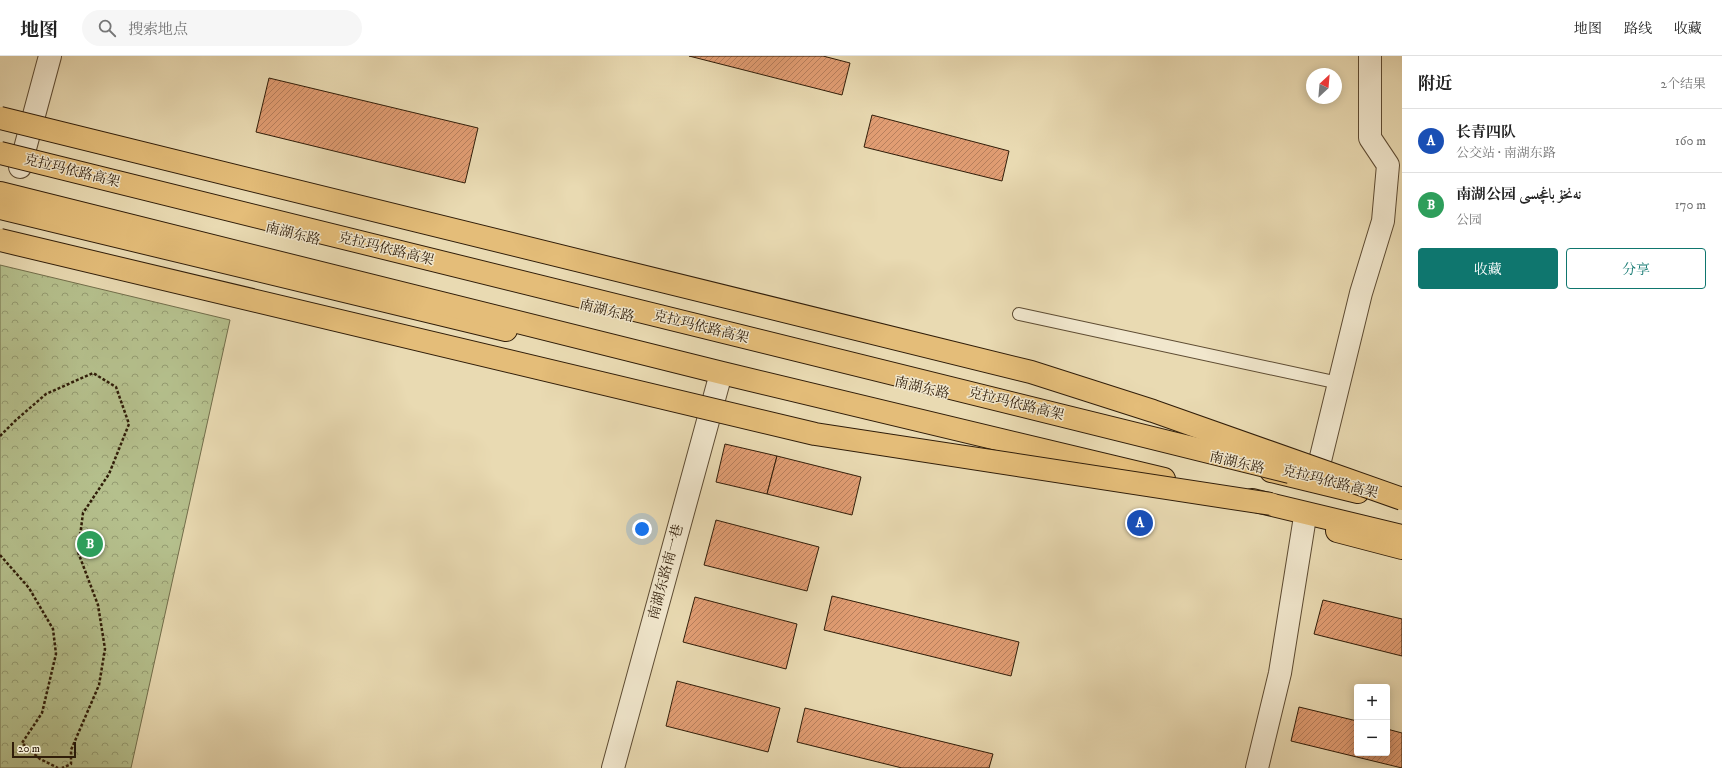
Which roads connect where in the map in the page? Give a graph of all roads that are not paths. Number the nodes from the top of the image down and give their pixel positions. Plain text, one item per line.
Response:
1 (50, 56) edge
2 (1370, 56) edge
3 (0, 118) edge
4 (0, 153) edge
5 (1395, 162) edge
6 (10, 164) edge
7 (0, 193) edge
8 (0, 208) edge
9 (0, 240) edge
10 (1019, 314) dead end
11 (720, 377) junction
12 (1339, 383) junction
13 (1318, 469) junction
14 (1402, 500) edge
15 (1271, 504) junction
16 (1304, 522) junction
17 (1402, 536) edge
18 (1402, 548) edge
19 (613, 768) edge
20 (1257, 768) edge

1 - 6 street
2 - 5 street
3 - 13 main road, bridge
4 - 14 main road, 克拉玛依路高架, bridge
5 - 12 street
6 - 14 main road, 南湖东路
7 - 15 main road, bridge
8 - 11 main road
9 - 15 main road, bridge
10 - 12 lane
11 - 16 main road
11 - 19 street, 南湖东路南一巷
12 - 13 street
13 - 14 main road, bridge
15 - 17 main road
16 - 18 main road
16 - 20 street

